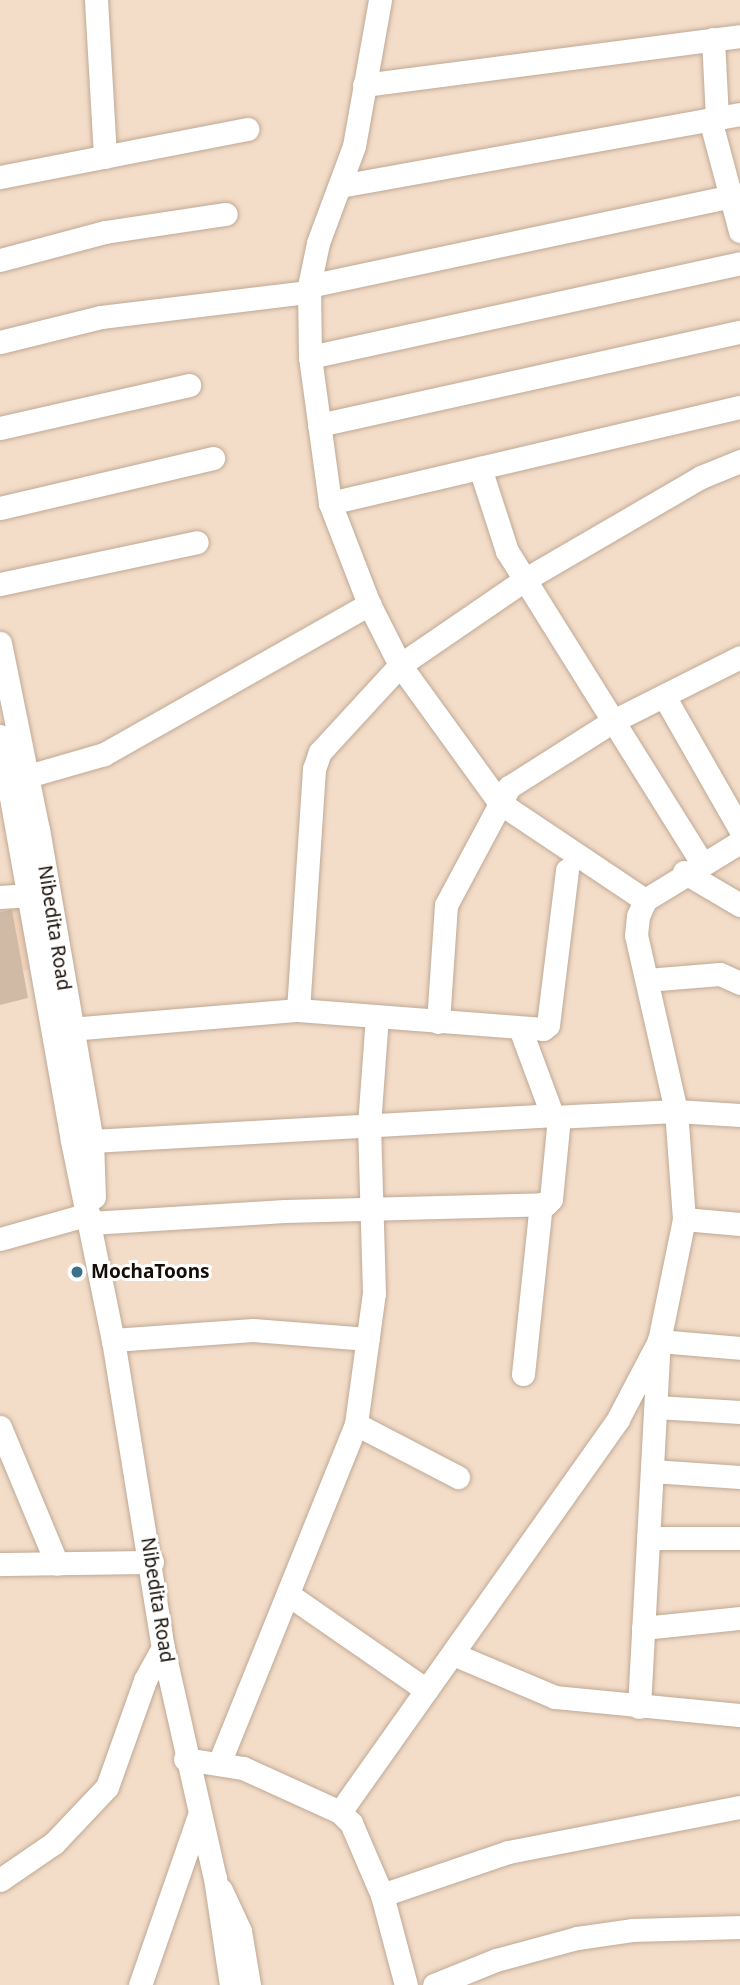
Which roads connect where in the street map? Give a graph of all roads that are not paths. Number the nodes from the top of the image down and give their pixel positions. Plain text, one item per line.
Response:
1 (96, 0) edge
2 (380, 0) edge
3 (740, 36) edge
4 (713, 39) junction
5 (364, 85) junction
6 (740, 114) edge
7 (713, 119) junction
8 (247, 129) dead end
9 (105, 157) junction
10 (0, 177) edge
11 (340, 186) junction
12 (735, 195) edge
13 (226, 214) dead end
14 (740, 231) edge
15 (0, 260) edge
16 (740, 264) edge
17 (309, 289) junction
18 (740, 332) edge
19 (0, 342) edge
20 (310, 357) junction
21 (189, 385) dead end
22 (740, 407) edge
23 (319, 425) junction
24 (0, 428) edge
25 (213, 458) dead end
26 (740, 461) edge
27 (480, 468) junction
28 (330, 503) junction
29 (0, 508) edge
30 (197, 542) dead end
31 (524, 580) junction
32 (0, 584) edge
33 (369, 604) junction
34 (0, 643) edge
35 (740, 657) edge
36 (400, 665) junction
37 (664, 696) junction
38 (613, 721) junction
39 (0, 736) edge
40 (3, 762) edge
41 (28, 776) junction
42 (499, 803) junction
43 (8, 812) edge
44 (740, 829) edge
45 (740, 842) edge
46 (693, 867) junction
47 (567, 870) dead end
48 (30, 895) junction
49 (0, 897) edge
50 (645, 900) junction
51 (740, 905) edge
52 (647, 980) junction
53 (740, 983) edge
54 (298, 1010) junction
55 (377, 1017) junction
56 (438, 1022) junction
57 (70, 1029) junction
58 (521, 1031) junction
59 (676, 1111) junction
60 (740, 1115) edge
61 (555, 1117) junction
62 (369, 1125) junction
63 (92, 1140) junction
64 (541, 1205) junction
65 (374, 1207) junction
66 (90, 1219) junction
67 (684, 1219) junction
68 (740, 1224) edge
69 (0, 1239) edge
70 (368, 1339) junction
71 (113, 1340) junction
72 (659, 1341) junction
73 (740, 1348) edge
74 (523, 1374) dead end
75 (656, 1407) junction
76 (740, 1412) edge
77 (356, 1424) junction
78 (0, 1427) edge
79 (652, 1471) junction
80 (458, 1477) dead end
81 (740, 1477) edge
82 (649, 1538) junction
83 (740, 1538) edge
84 (152, 1562) junction
85 (0, 1564) edge
86 (57, 1564) junction
87 (289, 1595) junction
88 (740, 1618) edge
89 (643, 1628) junction
90 (163, 1648) junction
91 (453, 1654) junction
92 (426, 1690) junction
93 (639, 1707) junction
94 (740, 1715) edge
95 (185, 1759) junction
96 (220, 1762) junction
97 (740, 1807) edge
98 (340, 1812) junction
99 (199, 1816) junction
100 (215, 1878) junction
101 (0, 1880) edge
102 (382, 1895) junction
103 (740, 1927) edge
104 (141, 1985) edge
105 (231, 1985) edge
106 (250, 1985) edge
107 (405, 1985) edge
108 (434, 1985) edge

1 - 9 street
2 - 5 street
3 - 4 street
4 - 5 street
4 - 7 street
5 - 11 street
6 - 7 street
7 - 11 street
7 - 12 street
8 - 9 street
9 - 10 street
11 - 17 street
12 - 14 street
12 - 17 street
13 - 15 street
16 - 20 street
17 - 19 street
17 - 20 street
18 - 23 street
20 - 23 street
21 - 24 street
22 - 27 street
23 - 28 street
25 - 29 street
26 - 31 street
27 - 28 street
27 - 31 street
28 - 33 street
30 - 32 street
31 - 36 street
31 - 38 street
33 - 36 street
33 - 41 street
34 - 41 street, Nibedita Road
35 - 37 street
36 - 42 street
36 - 54 street
37 - 38 street
37 - 44 street
38 - 42 street
38 - 46 street
39 - 40 street, Nibedita Road
40 - 43 street, Nibedita Road
41 - 57 street, Nibedita Road
42 - 50 street
42 - 56 street
43 - 48 street, Nibedita Road
45 - 46 street
46 - 50 street
46 - 51 street
47 - 58 street
48 - 49 street
48 - 66 street, Nibedita Road
50 - 52 street
52 - 53 street
52 - 59 street
54 - 55 street
54 - 57 street
55 - 56 street
55 - 62 street
56 - 58 street
57 - 63 street, Nibedita Road
58 - 61 street
59 - 60 street
59 - 61 street
59 - 67 street
61 - 62 street
61 - 64 street
62 - 63 street
62 - 65 street
63 - 66 street, Nibedita Road
64 - 65 street
64 - 74 street
65 - 66 street
65 - 70 street
66 - 69 street
66 - 71 street, Nibedita Road
67 - 68 street
67 - 72 street
70 - 71 street
70 - 77 street
71 - 84 street, Nibedita Road
72 - 73 street
72 - 75 street
72 - 91 street
75 - 76 street
75 - 79 street
77 - 80 street
77 - 87 street
78 - 86 street
79 - 81 street
79 - 82 street
82 - 83 street
82 - 89 street
84 - 86 street
84 - 90 street, Nibedita Road
85 - 86 street
87 - 92 street
87 - 96 street
88 - 89 street
89 - 93 street
90 - 95 street, Nibedita Road
90 - 101 street
91 - 92 street
91 - 93 street
92 - 98 street
93 - 94 street
95 - 96 street
95 - 99 street, Nibedita Road
96 - 98 street
97 - 102 street
98 - 102 street
99 - 100 street, Nibedita Road
99 - 104 street
100 - 105 street, Nibedita Road
100 - 106 street
102 - 107 street
103 - 108 street

